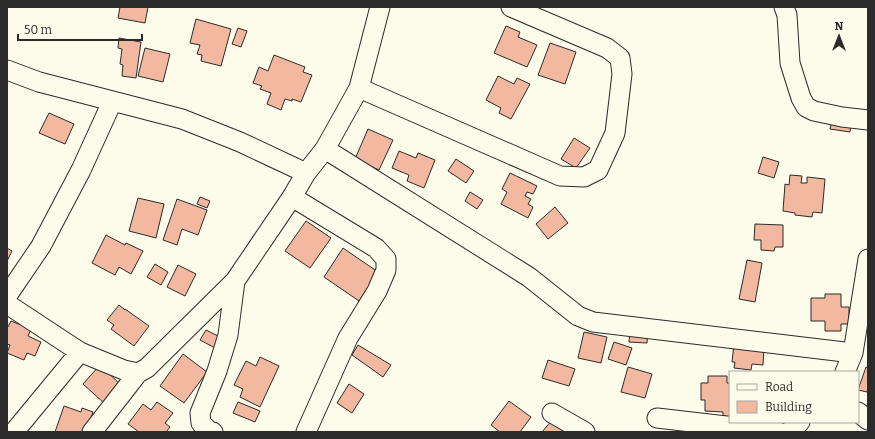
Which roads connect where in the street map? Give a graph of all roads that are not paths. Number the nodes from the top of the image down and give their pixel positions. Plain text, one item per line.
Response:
1 (380, 7) edge
2 (512, 7) edge
3 (784, 7) edge
4 (7, 70) edge
5 (359, 88) junction
6 (112, 102) junction
7 (868, 120) edge
8 (325, 149) junction
9 (306, 173) junction
10 (292, 197) junction
11 (868, 258) edge
12 (235, 281) junction
13 (7, 296) edge
14 (7, 304) edge
15 (80, 352) junction
16 (852, 353) junction
17 (844, 371) edge
18 (138, 373) junction
19 (552, 413) dead end
20 (859, 413) edge
21 (657, 418) dead end
22 (868, 420) edge
23 (799, 423) edge
24 (205, 429) edge
25 (14, 432) edge
26 (92, 432) edge
27 (306, 432) edge
28 (585, 432) edge
29 (778, 432) edge
30 (789, 432) edge

1 - 5 street
2 - 5 street
3 - 7 street
4 - 6 street
5 - 8 street
6 - 9 street
6 - 13 street
8 - 9 street
8 - 16 street
9 - 10 street
10 - 12 street
10 - 27 street
11 - 16 street
12 - 18 street
12 - 24 street
14 - 15 street
15 - 18 street
15 - 25 street
16 - 17 street
18 - 26 street
19 - 28 street
20 - 22 street
21 - 29 street
23 - 30 street

